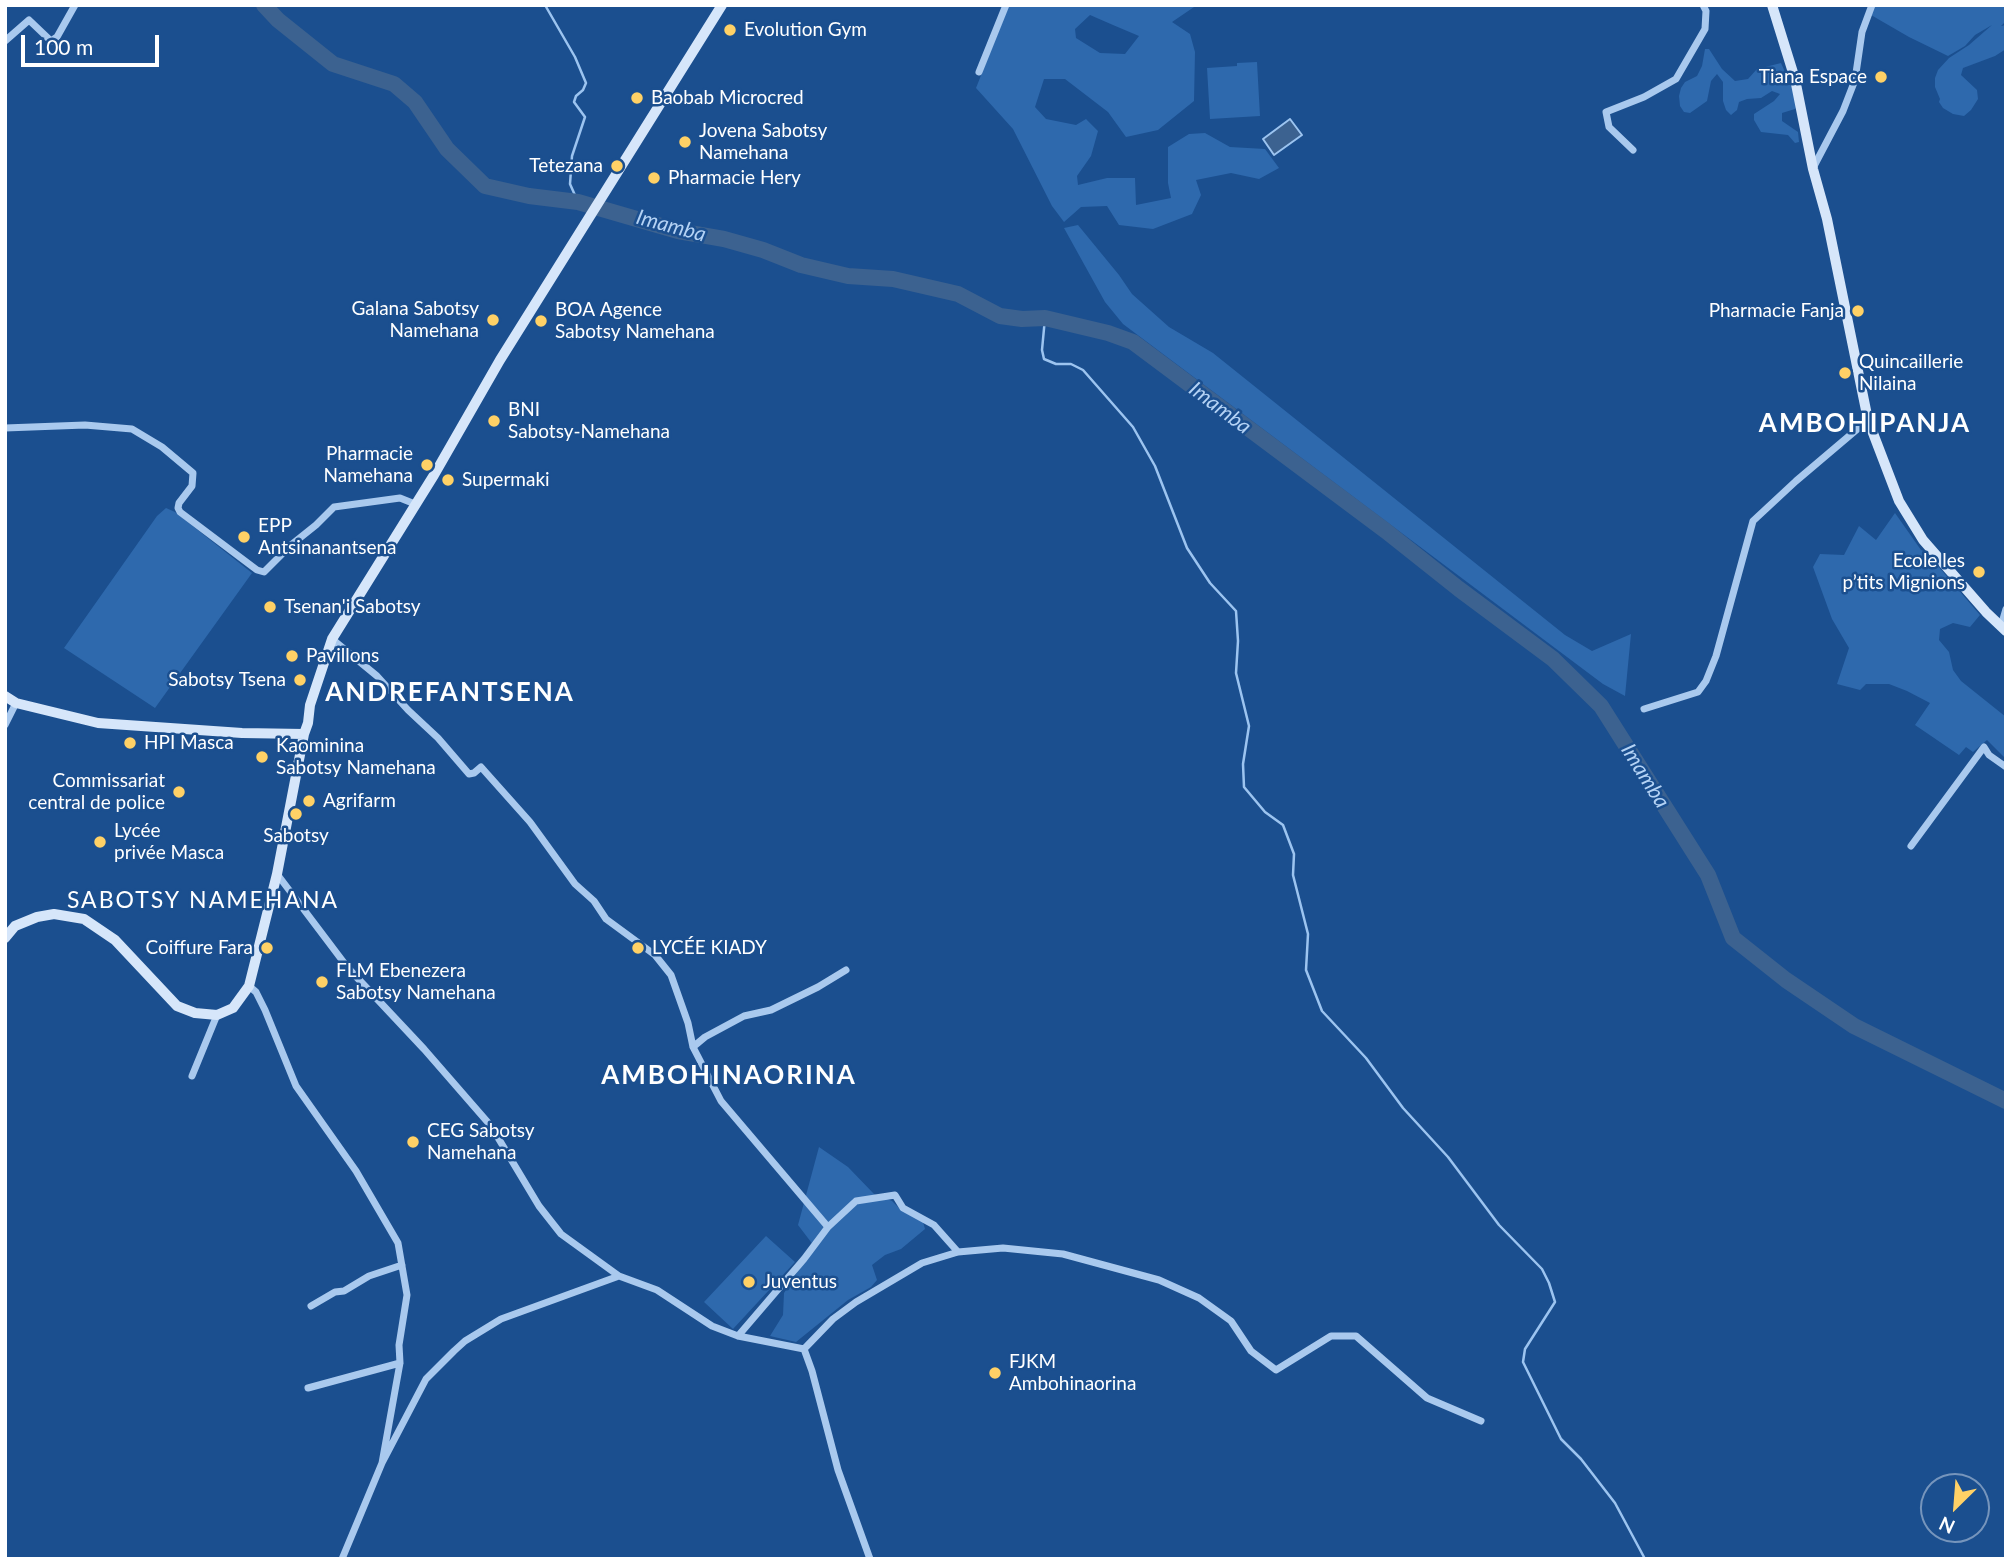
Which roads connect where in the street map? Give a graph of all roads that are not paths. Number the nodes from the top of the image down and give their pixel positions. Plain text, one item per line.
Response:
1 (75, 5) edge
2 (722, 5) edge
3 (1006, 5) edge
4 (1703, 5) edge
5 (1772, 5) edge
6 (1872, 5) edge
7 (5, 41) edge
8 (979, 72) dead end
9 (1633, 150) dead end
10 (1813, 169) junction
11 (1868, 420) junction
12 (5, 428) edge
13 (415, 504) junction
14 (2006, 609) edge
15 (2003, 629) edge
16 (332, 639) junction
17 (5, 696) edge
18 (16, 703) junction
19 (1644, 709) dead end
20 (5, 725) edge
21 (304, 734) junction
22 (2006, 767) edge
23 (1911, 846) dead end
24 (278, 874) junction
25 (5, 938) edge
26 (846, 970) dead end
27 (249, 986) junction
28 (216, 1015) junction
29 (693, 1047) junction
30 (192, 1076) dead end
31 (828, 1227) junction
32 (958, 1252) junction
33 (402, 1265) junction
34 (619, 1276) junction
35 (311, 1306) dead end
36 (738, 1336) junction
37 (804, 1349) junction
38 (400, 1363) junction
39 (308, 1388) dead end
40 (1482, 1421) dead end
41 (382, 1463) junction
42 (342, 1559) edge
43 (870, 1559) edge

1 - 7 street
2 - 13 main road
3 - 8 street
4 - 9 street
5 - 10 main road
6 - 10 street
10 - 11 main road
11 - 15 main road
11 - 19 street
12 - 13 street
13 - 16 main road
14 - 15 street
16 - 21 main road
16 - 29 street
17 - 18 main road
18 - 20 street
18 - 21 main road
21 - 24 main road
22 - 23 street
24 - 27 main road
24 - 34 street
25 - 28 main road
26 - 29 street
27 - 28 main road
27 - 33 street
28 - 30 street
29 - 31 street
31 - 32 street
31 - 36 street
32 - 37 street
32 - 40 street
33 - 35 street
33 - 38 street
34 - 36 street
34 - 41 street
36 - 37 street
37 - 43 street
38 - 39 street
38 - 41 street
41 - 42 street

